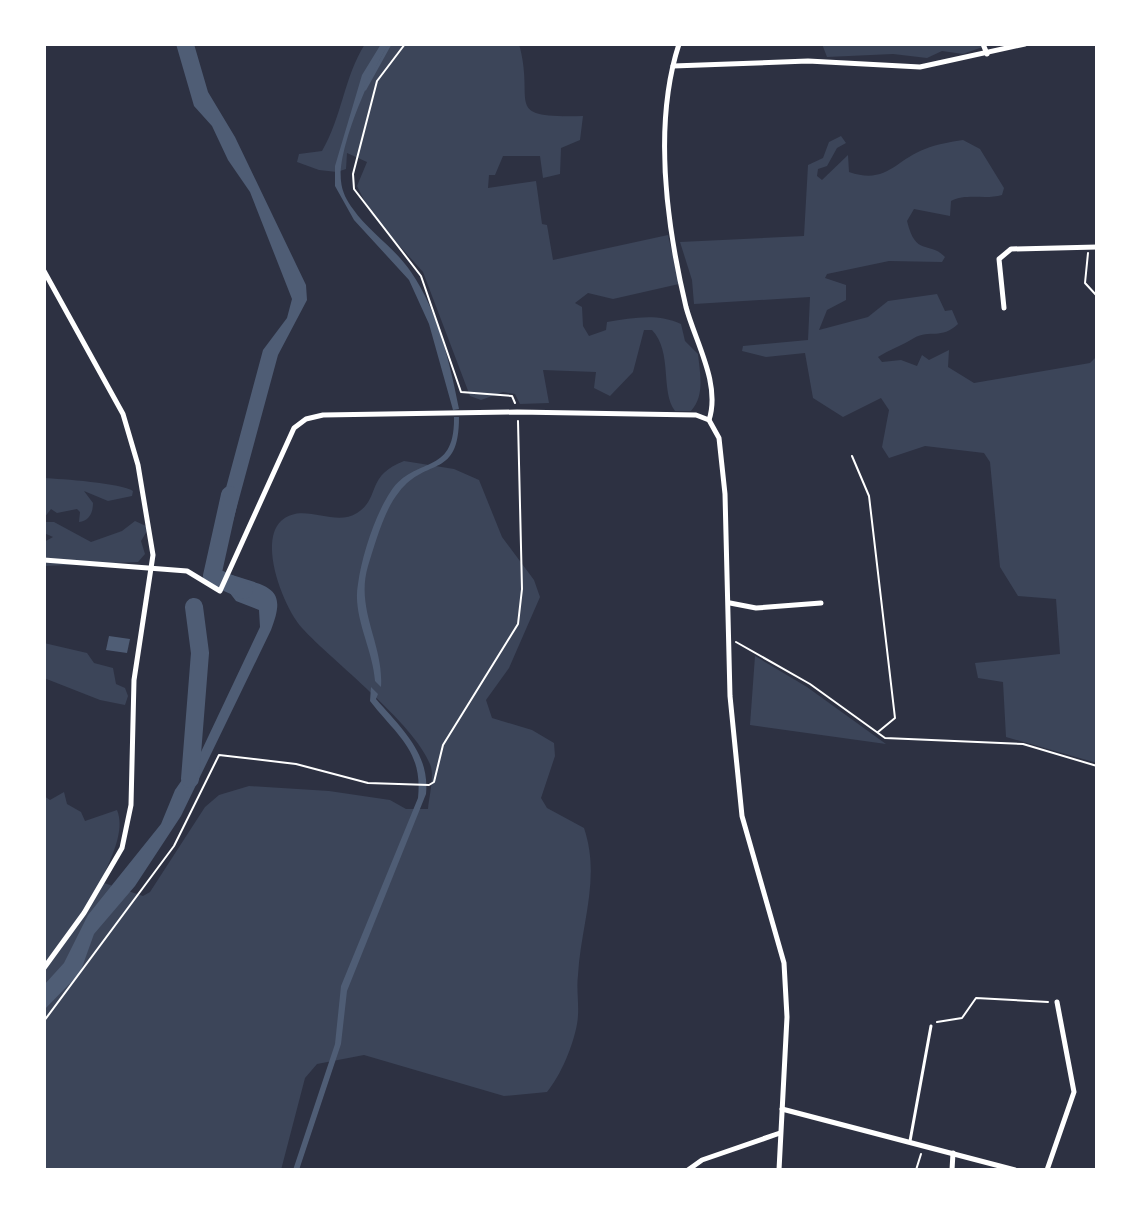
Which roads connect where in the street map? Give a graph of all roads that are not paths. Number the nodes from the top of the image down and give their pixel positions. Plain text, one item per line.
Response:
1 (679, 44) edge
2 (983, 44) edge
3 (1025, 44) edge
4 (987, 54) junction
5 (673, 66) junction
6 (1097, 247) edge
7 (44, 271) edge
8 (1004, 308) dead end
9 (709, 420) junction
10 (44, 560) edge
11 (152, 569) junction
12 (730, 603) junction
13 (821, 603) dead end
14 (44, 968) edge
15 (1057, 1002) road end
16 (931, 1026) road end
17 (782, 1109) junction
18 (780, 1133) junction
19 (910, 1141) junction
20 (953, 1153) junction
21 (688, 1170) edge
22 (779, 1170) edge
23 (952, 1170) edge
24 (1015, 1170) edge
25 (1047, 1170) edge

1 - 5 street
2 - 4 street
3 - 4 street
4 - 5 street
5 - 9 street
6 - 8 street
7 - 11 street
9 - 11 street
9 - 12 street
10 - 11 street
11 - 14 street
12 - 13 street
12 - 17 street
15 - 25 street
16 - 19 lane
17 - 18 street
17 - 19 street
18 - 21 street
18 - 22 street
19 - 20 street
20 - 23 street
20 - 24 street

